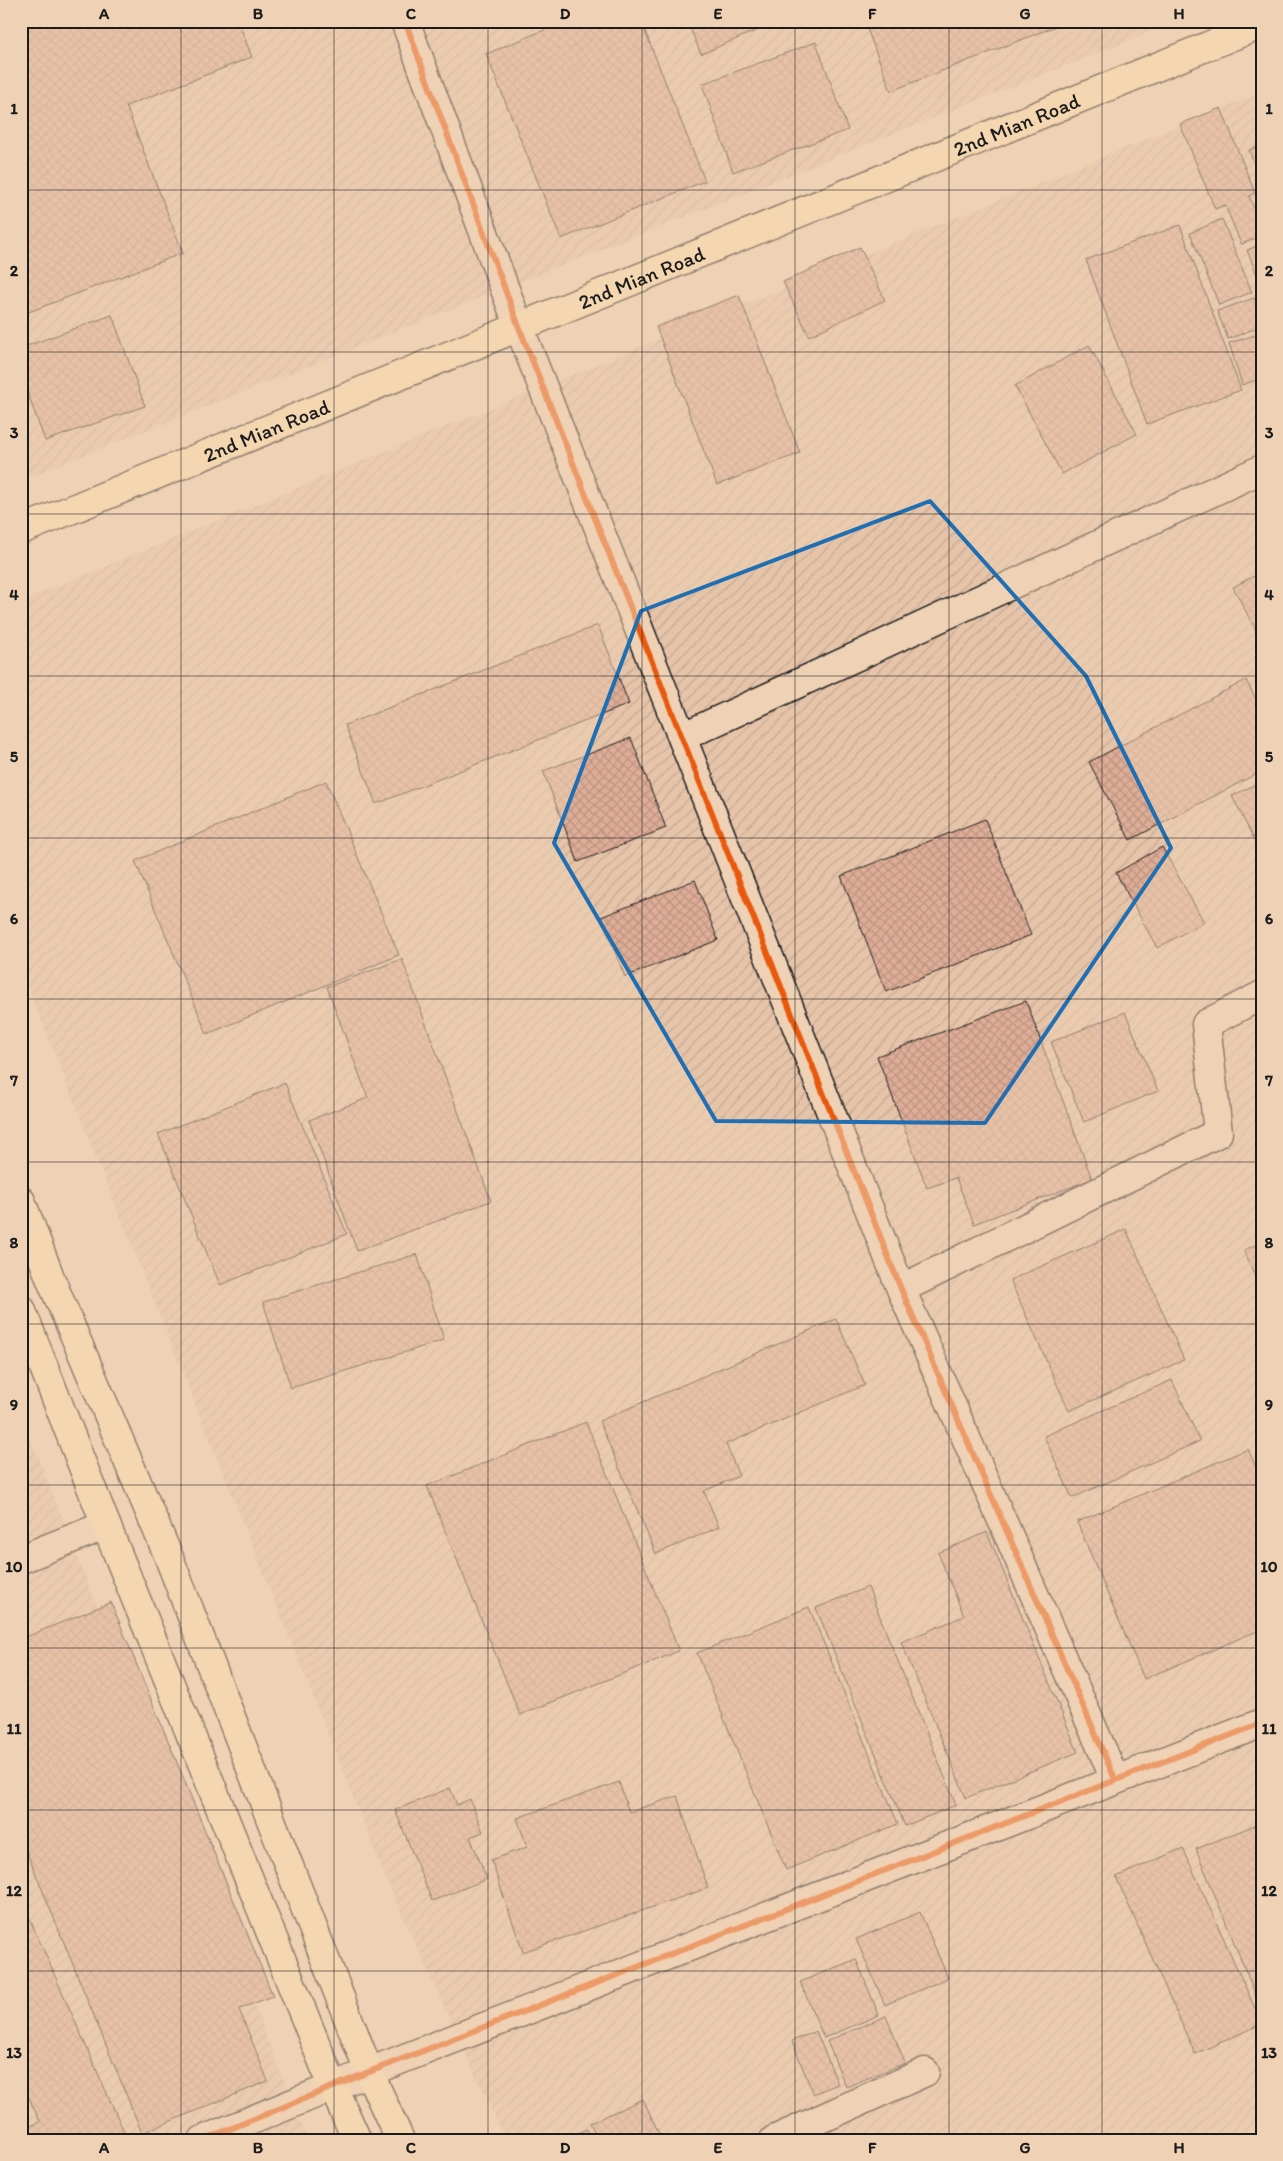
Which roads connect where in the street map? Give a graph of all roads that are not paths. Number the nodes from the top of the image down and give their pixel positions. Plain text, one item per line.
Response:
1 (405, 21) edge
2 (1262, 24) edge
3 (519, 327) junction
4 (1262, 469) edge
5 (21, 530) edge
6 (682, 738) junction
7 (1262, 995) edge
8 (21, 1201) edge
9 (901, 1289) junction
10 (21, 1309) edge
11 (106, 1525) junction
12 (21, 1559) edge
13 (1262, 1723) edge
14 (1116, 1779) junction
15 (369, 2072) junction
16 (924, 2072) dead end
17 (333, 2087) junction
18 (203, 2140) edge
19 (356, 2140) edge
20 (400, 2140) edge
21 (774, 2140) edge

1 - 3 street
2 - 3 main road, 2nd Mian Road
3 - 5 main road, 2nd Mian Road
3 - 6 street
4 - 6 street
6 - 9 street
7 - 9 street
8 - 15 main road
9 - 14 street
10 - 11 main road
11 - 12 street
11 - 17 main road
13 - 14 street
14 - 15 street
15 - 17 street
15 - 20 main road
16 - 21 street
17 - 18 street
17 - 19 main road

